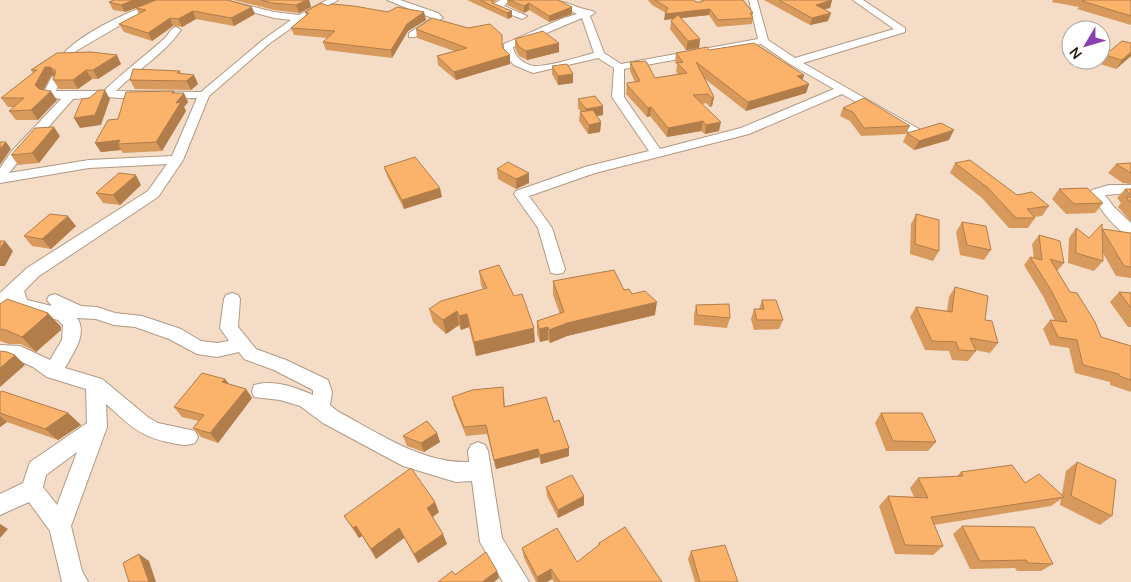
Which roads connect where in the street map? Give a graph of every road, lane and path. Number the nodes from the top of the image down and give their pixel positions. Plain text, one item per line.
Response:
1 (169, 0) edge
2 (214, 0) edge
3 (334, 0) edge
4 (390, 0) edge
5 (506, 0) edge
6 (554, 0) edge
7 (753, 0) edge
8 (857, 0) edge
9 (589, 13) junction
10 (522, 16) dead end
11 (300, 18) junction
12 (176, 30) dead end
13 (412, 35) dead end
14 (763, 41) junction
15 (600, 55) junction
16 (66, 58) edge
17 (794, 62) junction
18 (619, 67) junction
19 (55, 80) edge
20 (841, 90) junction
21 (107, 94) junction
22 (204, 95) junction
23 (70, 96) junction
24 (913, 129) edge
25 (657, 154) junction
26 (177, 160) junction
27 (0, 178) edge
28 (1131, 189) edge
29 (1131, 231) edge
30 (557, 269) dead end
31 (15, 290) junction
32 (232, 299) dead end
33 (55, 300) dead end
34 (0, 302) edge
35 (241, 345) junction
36 (0, 352) edge
37 (53, 372) junction
38 (96, 384) junction
39 (261, 391) dead end
40 (320, 408) junction
41 (97, 427) junction
42 (188, 437) dead end
43 (32, 489) junction
44 (0, 505) edge
45 (60, 526) junction
46 (76, 582) edge
47 (516, 582) edge

1 - 16 street
2 - 11 street
3 - 11 street
4 - 13 street
5 - 10 street
6 - 9 street
7 - 14 street
8 - 17 street
9 - 15 street
9 - 15 street
11 - 22 street
12 - 21 street
14 - 17 street
14 - 18 street
15 - 18 street
17 - 20 street
18 - 25 street
19 - 23 street
20 - 24 street
20 - 25 street
21 - 22 street
21 - 23 street
22 - 26 street
23 - 27 street
25 - 30 street
26 - 27 street
26 - 31 street
28 - 29 street
31 - 34 street
31 - 37 street
32 - 35 street
33 - 35 street
35 - 40 street
36 - 37 street
37 - 38 street
38 - 41 street
38 - 42 street
39 - 40 street
40 - 47 street
41 - 43 street
41 - 45 street
43 - 44 street
43 - 45 street
45 - 46 street

